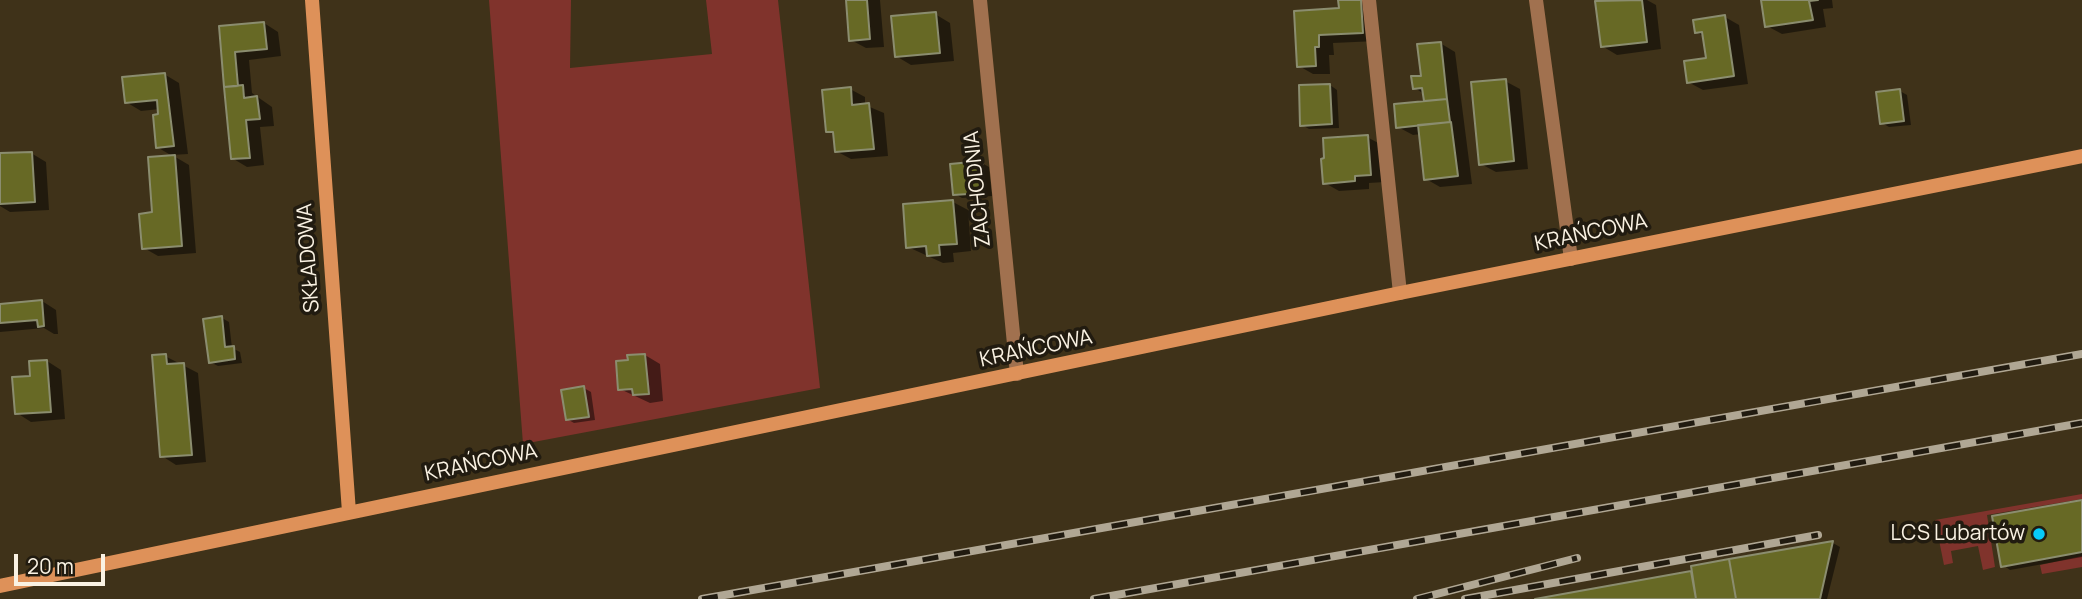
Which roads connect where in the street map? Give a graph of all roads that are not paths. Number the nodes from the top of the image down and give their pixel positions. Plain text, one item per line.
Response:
1 (312, 0) edge
2 (980, 0) edge
3 (1369, 0) edge
4 (1536, 0) edge
5 (2082, 156) edge
6 (1571, 259) junction
7 (1400, 293) junction
8 (1017, 374) junction
9 (348, 512) junction
10 (0, 586) edge

1 - 9 street, SKŁADOWA
2 - 8 street, ZACHODNIA
3 - 7 street
4 - 6 street
5 - 6 street, KRAŃCOWA
6 - 7 street, KRAŃCOWA
7 - 8 street, KRAŃCOWA
8 - 9 street, KRAŃCOWA
9 - 10 street, KRAŃCOWA

